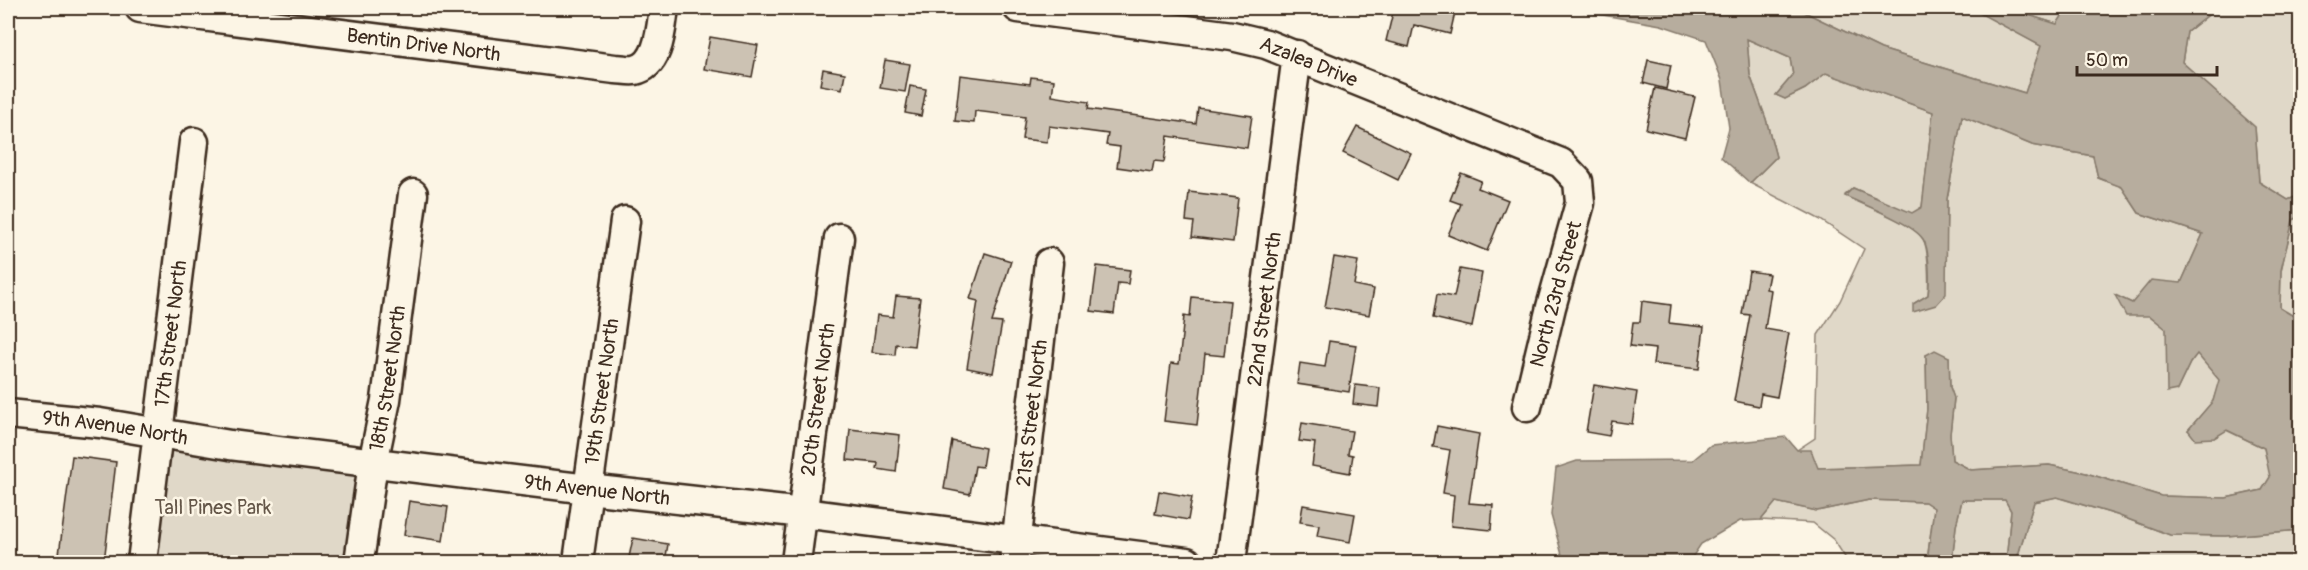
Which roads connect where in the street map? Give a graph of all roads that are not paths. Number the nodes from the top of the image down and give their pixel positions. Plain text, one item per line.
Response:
1 (140, 8) edge
2 (664, 8) edge
3 (1018, 8) edge
4 (1297, 55) junction
5 (194, 142) dead end
6 (1578, 182) joint
7 (413, 194) dead end
8 (625, 221) dead end
9 (838, 238) dead end
10 (1049, 264) dead end
11 (1527, 407) dead end
12 (8, 414) edge
13 (159, 433) junction
14 (373, 463) junction
15 (588, 489) junction
16 (803, 513) junction
17 (1015, 551) edge
18 (142, 562) edge
19 (360, 562) edge
20 (578, 562) edge
21 (796, 562) edge
22 (1187, 562) edge
23 (1231, 562) edge

1 - 2 street, Bentin Drive North
3 - 4 street, Azalea Drive
4 - 6 street, Azalea Drive
4 - 23 street, 22nd Street North
5 - 13 street, 17th Street North
6 - 11 street, North 23rd Street
7 - 14 street, 18th Street North
8 - 15 street, 19th Street North
9 - 16 street, 20th Street North
10 - 17 street, 21st Street North
12 - 13 street, 9th Avenue North
13 - 14 street, 9th Avenue North
13 - 18 street, 17th Street North
14 - 15 street, 9th Avenue North
14 - 19 street, 18th Street North
15 - 16 street, 9th Avenue North
15 - 20 street, 19th Street North
16 - 17 street, 9th Avenue North
16 - 21 street, 20th Street North
17 - 22 street, 9th Avenue North

